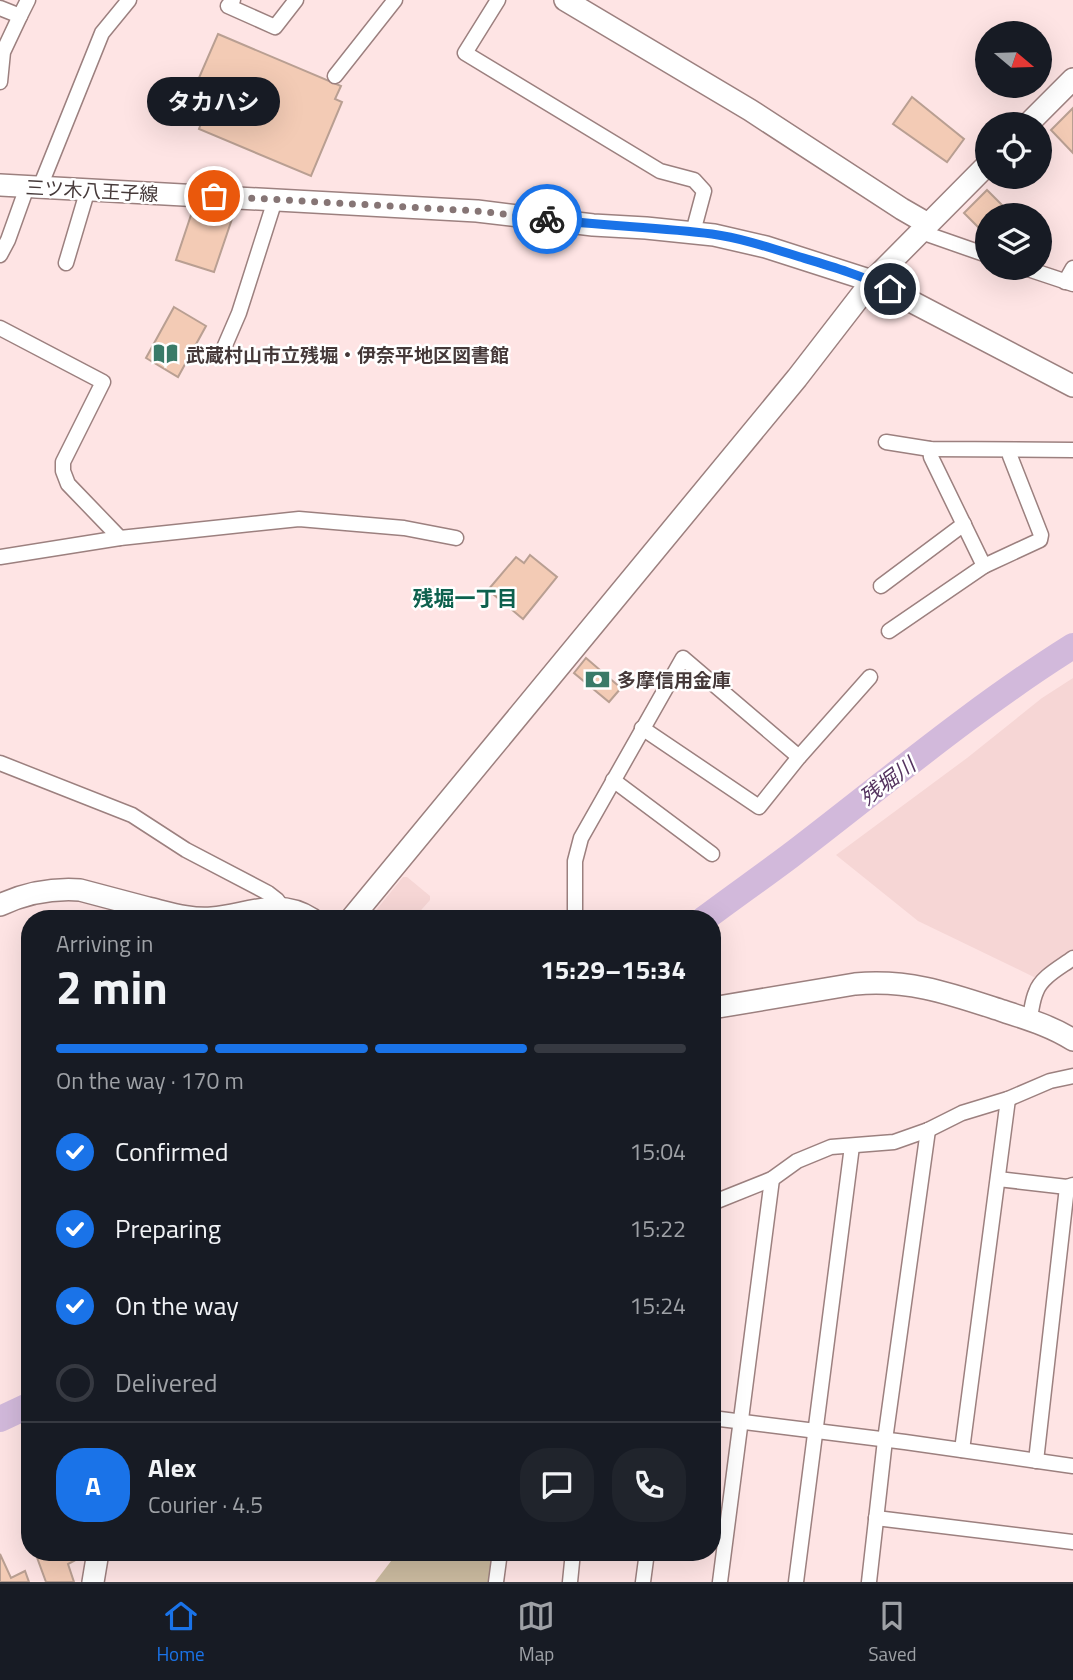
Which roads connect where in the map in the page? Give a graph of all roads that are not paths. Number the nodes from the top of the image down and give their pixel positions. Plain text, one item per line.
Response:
1 (28, 0) edge
2 (129, 0) edge
3 (233, 0) edge
4 (296, 0) edge
5 (395, 0) edge
6 (498, 0) edge
7 (570, 1) edge
8 (0, 8) edge
9 (20, 16) junction
10 (335, 76) dead end
11 (1073, 79) edge
12 (0, 82) edge
13 (1040, 112) edge
14 (975, 177) edge
15 (0, 186) edge
16 (34, 187) junction
17 (88, 189) junction
18 (275, 200) junction
19 (925, 228) junction
20 (693, 232) junction
21 (975, 249) edge
22 (0, 255) edge
23 (66, 263) dead end
24 (1073, 268) edge
25 (1052, 277) edge
26 (872, 281) junction
27 (1069, 283) edge
28 (0, 328) edge
29 (220, 357) dead end
30 (1073, 386) edge
31 (886, 442) dead end
32 (930, 449) junction
33 (1011, 450) junction
34 (1073, 450) edge
35 (964, 524) junction
36 (120, 538) junction
37 (456, 538) dead end
38 (0, 541) edge
39 (4, 555) edge
40 (984, 566) junction
41 (881, 586) dead end
42 (889, 631) dead end
43 (870, 677) dead end
44 (642, 728) junction
45 (799, 757) junction
46 (0, 763) edge
47 (614, 780) junction
48 (712, 854) dead end
49 (0, 905) edge
50 (283, 908) junction
51 (158, 910) edge
52 (250, 910) edge
53 (291, 910) edge
54 (358, 910) edge
55 (575, 910) edge
56 (1073, 958) edge
57 (721, 1006) edge
58 (1029, 1020) junction
59 (1073, 1040) edge
60 (1073, 1076) edge
61 (1008, 1099) junction
62 (928, 1130) junction
63 (852, 1146) junction
64 (772, 1179) junction
65 (998, 1179) junction
66 (1070, 1186) edge
67 (721, 1199) edge
68 (721, 1419) edge
69 (741, 1422) junction
70 (814, 1431) junction
71 (885, 1440) junction
72 (962, 1450) junction
73 (1036, 1461) junction
74 (1073, 1466) edge
75 (876, 1518) junction
76 (1073, 1542) edge
77 (96, 1561) edge
78 (499, 1561) edge
79 (572, 1561) edge
80 (646, 1561) edge
81 (93, 1582) edge
82 (496, 1582) edge
83 (570, 1582) edge
84 (643, 1582) edge
85 (720, 1582) edge
86 (796, 1582) edge
87 (869, 1582) edge

1 - 9 street
2 - 16 street
3 - 4 street
5 - 10 street
6 - 20 street
7 - 19 street
8 - 9 street
9 - 12 street
11 - 13 street
14 - 19 street
15 - 16 street, 三ツ木八王子線
16 - 17 street, 三ツ木八王子線
16 - 22 street
17 - 18 street, 三ツ木八王子線
17 - 23 street
18 - 20 street, 三ツ木八王子線
18 - 29 street
19 - 21 street
19 - 26 street
20 - 26 street, 三ツ木八王子線
24 - 27 street
25 - 27 street
26 - 30 street, 三ツ木八王子線
26 - 54 street
28 - 36 street
31 - 32 street
32 - 33 street
32 - 35 street
33 - 34 street
33 - 40 street
35 - 40 street
35 - 41 street
36 - 37 street
36 - 39 street
38 - 39 street
40 - 42 street
43 - 45 street
44 - 45 street
44 - 45 street
44 - 47 street
46 - 50 street
47 - 48 street
47 - 55 street
49 - 51 street
50 - 52 street
50 - 53 street
56 - 58 street
57 - 58 street
58 - 59 street
60 - 61 street
61 - 62 street
61 - 65 street
62 - 63 street
62 - 71 street
63 - 64 street
63 - 70 street
64 - 67 street
64 - 69 street
65 - 66 street
65 - 72 street
66 - 73 street
68 - 69 street
69 - 70 street
69 - 85 street
70 - 71 street
70 - 86 street
71 - 72 street
71 - 75 street
72 - 73 street
73 - 74 street
75 - 76 street
75 - 87 street
77 - 81 street
78 - 82 street
79 - 83 street
80 - 84 street

